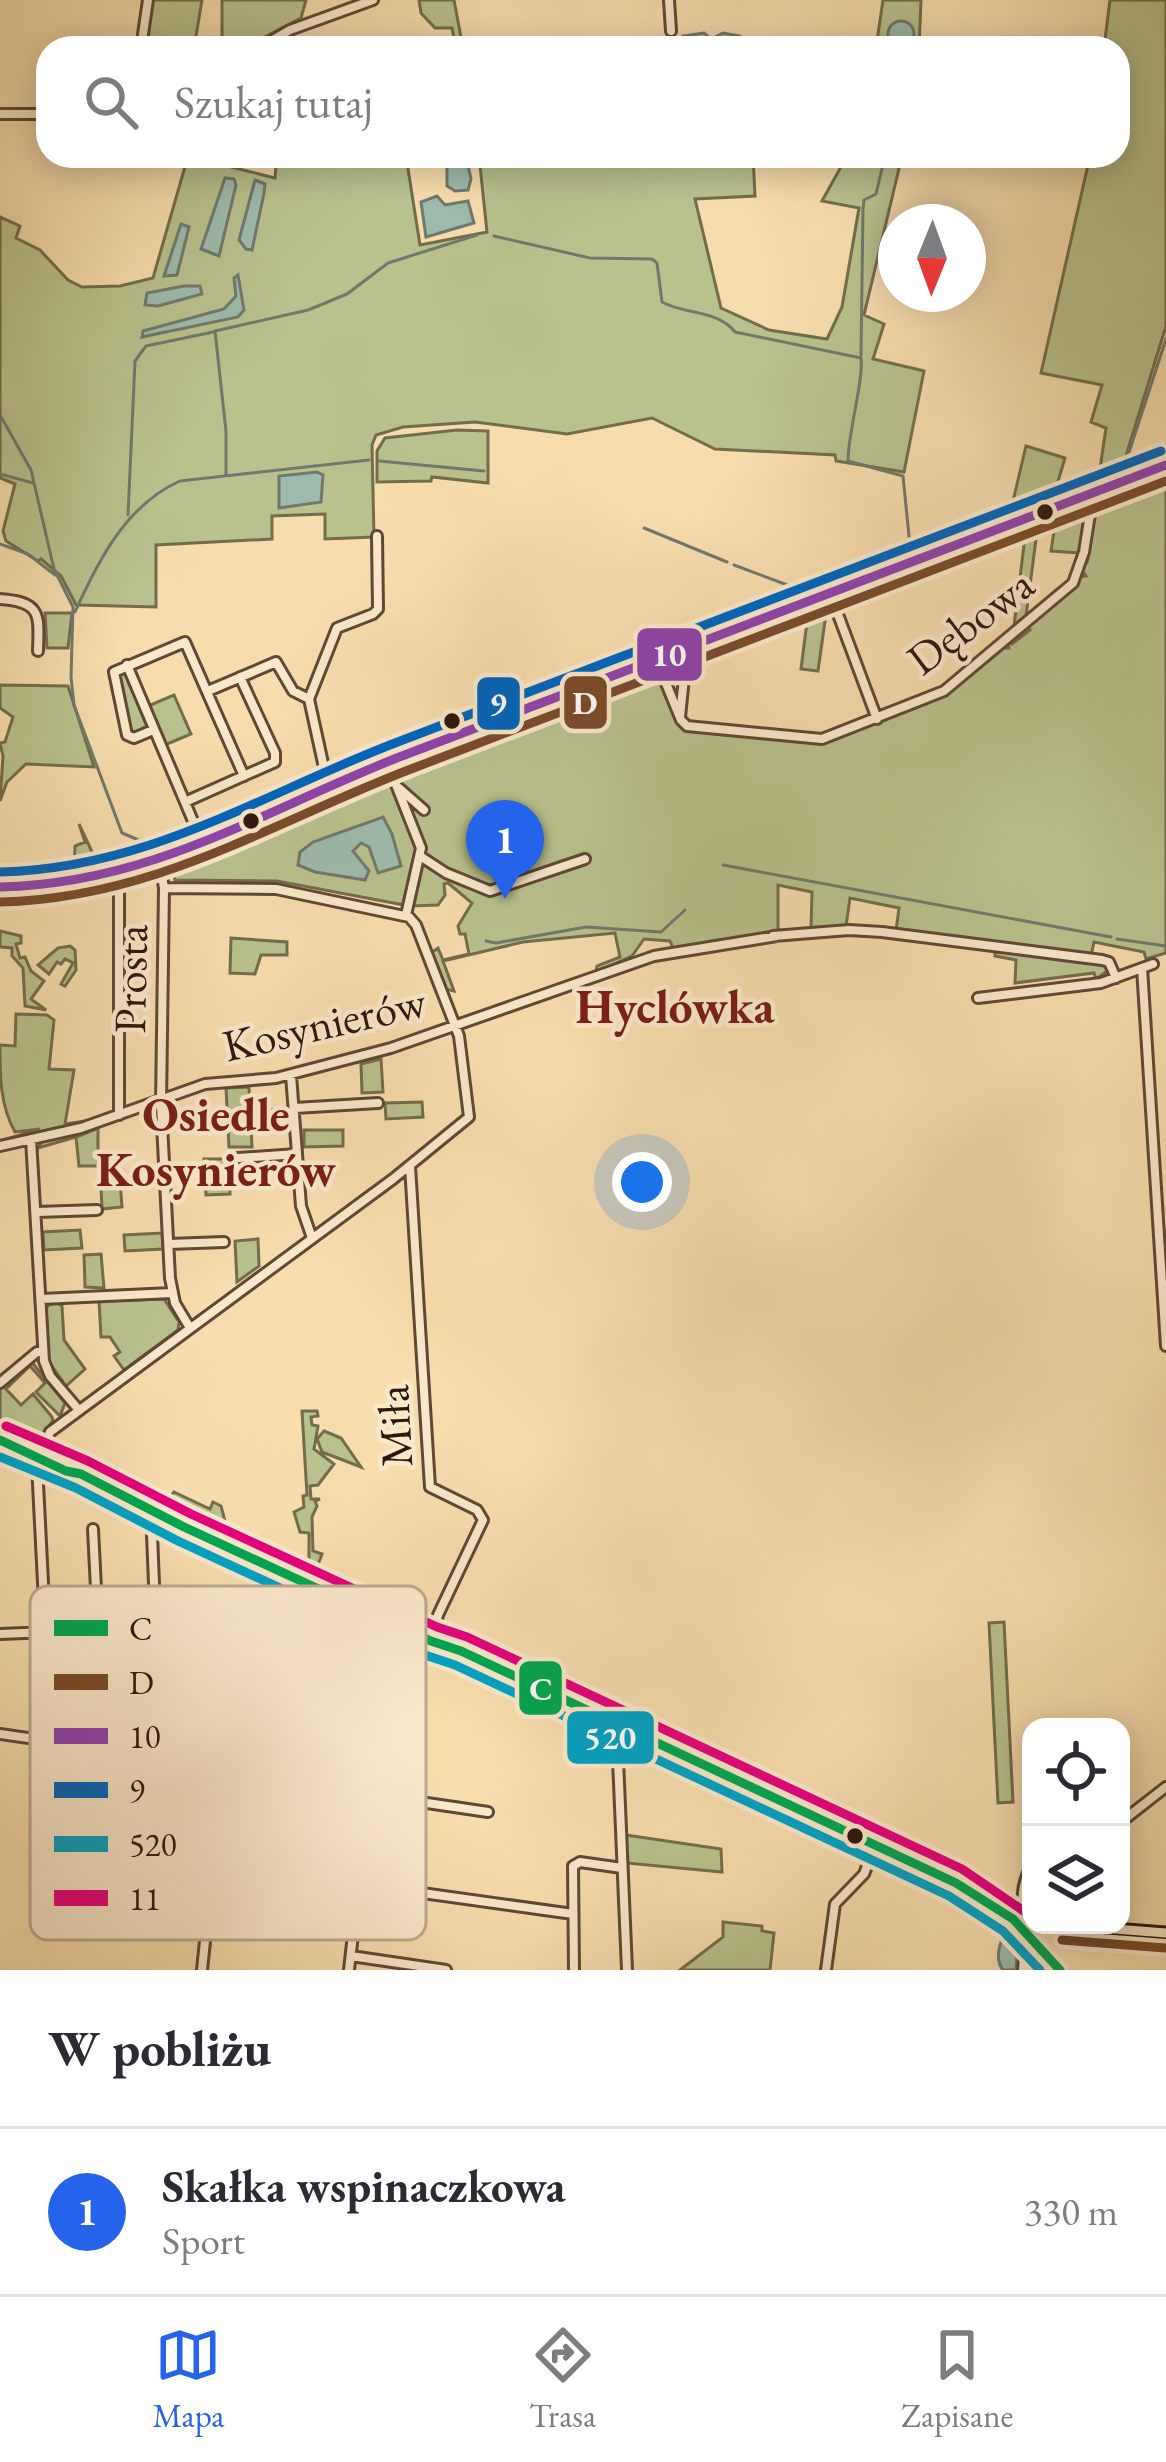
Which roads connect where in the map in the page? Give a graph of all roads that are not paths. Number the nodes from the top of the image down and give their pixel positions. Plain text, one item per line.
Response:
1 (148, 0) edge
2 (373, 0) edge
3 (669, 0) edge
4 (671, 31) dead end
5 (143, 36) edge
6 (280, 36) edge
7 (36, 113) edge
8 (0, 114) edge
9 (1166, 466) edge
10 (1088, 495) junction
11 (376, 536) dead end
12 (830, 593) junction
13 (0, 599) edge
14 (687, 647) junction
15 (38, 651) dead end
16 (656, 659) junction
17 (127, 665) junction
18 (240, 676) junction
19 (208, 691) junction
20 (309, 699) junction
21 (680, 718) junction
22 (877, 719) junction
23 (153, 730) junction
24 (387, 762) junction
25 (244, 776) junction
26 (328, 786) junction
27 (398, 787) junction
28 (184, 802) junction
29 (424, 810) dead end
30 (201, 840) junction
31 (420, 856) junction
32 (159, 858) junction
33 (585, 859) dead end
34 (119, 874) junction
35 (0, 887) edge
36 (164, 888) junction
37 (406, 915) junction
38 (1154, 964) dead end
39 (1142, 968) junction
40 (1116, 978) junction
41 (978, 998) dead end
42 (456, 1026) junction
43 (291, 1075) junction
44 (161, 1099) junction
45 (378, 1103) dead end
46 (295, 1108) junction
47 (119, 1115) junction
48 (31, 1139) junction
49 (0, 1146) edge
50 (297, 1154) junction
51 (238, 1158) dead end
52 (410, 1166) junction
53 (97, 1210) dead end
54 (37, 1213) junction
55 (312, 1239) junction
56 (224, 1242) dead end
57 (169, 1244) junction
58 (172, 1293) junction
59 (40, 1299) junction
60 (190, 1328) junction
61 (1166, 1346) edge
62 (43, 1352) junction
63 (0, 1383) edge
64 (78, 1409) junction
65 (0, 1440) edge
66 (38, 1458) junction
67 (151, 1509) junction
68 (93, 1529) dead end
69 (263, 1560) junction
70 (44, 1586) edge
71 (96, 1586) edge
72 (152, 1586) edge
73 (262, 1586) edge
74 (316, 1586) edge
75 (320, 1586) edge
76 (30, 1633) edge
77 (0, 1634) edge
78 (426, 1634) edge
79 (426, 1635) edge
80 (430, 1636) junction
81 (620, 1725) junction
82 (0, 1734) edge
83 (30, 1738) edge
84 (1166, 1787) edge
85 (426, 1802) edge
86 (488, 1812) dead end
87 (1130, 1815) edge
88 (875, 1845) junction
89 (622, 1868) junction
90 (426, 1894) edge
91 (573, 1915) junction
92 (1022, 1922) edge
93 (1130, 1930) edge
94 (1166, 1933) edge
95 (1027, 1934) edge
96 (1034, 1934) edge
97 (204, 1940) edge
98 (353, 1940) edge
99 (351, 1956) junction
100 (202, 1970) edge
101 (349, 1970) edge
102 (446, 1970) edge
103 (574, 1970) edge
104 (627, 1970) edge
105 (826, 1970) edge
106 (1023, 1970) edge
107 (1060, 1970) edge

1 - 5 street
2 - 6 street
3 - 4 street
7 - 8 street
9 - 10 street
10 - 12 street
10 - 22 street, Dębowa
11 - 20 street
12 - 14 street
12 - 22 street
13 - 15 street
14 - 16 street
14 - 21 street
16 - 21 street
16 - 24 street
17 - 19 street
17 - 23 street
17 - 23 street
18 - 19 street
18 - 20 street
18 - 25 street
19 - 25 street
20 - 26 street
21 - 22 street, Dębowa
23 - 28 street
24 - 26 street
24 - 27 street
25 - 28 street
26 - 30 street
27 - 29 street
27 - 31 street
28 - 30 street
30 - 32 street
31 - 33 street
31 - 37 street
32 - 34 street
32 - 36 street, Prosta
34 - 35 street
34 - 47 street
36 - 37 street
36 - 44 street, Prosta
37 - 42 street
38 - 39 street
39 - 40 street
39 - 61 street
40 - 41 street
40 - 42 street, Kosynierów
42 - 43 street, Kosynierów
42 - 52 street
43 - 44 street, Kosynierów
43 - 46 street
44 - 47 street, Kosynierów
44 - 57 street, Prosta
45 - 46 street
46 - 50 street
47 - 48 street, Kosynierów
48 - 49 street, Kosynierów
48 - 54 street
50 - 51 street
50 - 55 street
52 - 55 street
52 - 80 street, Miła
53 - 54 street
54 - 59 street
55 - 60 street
56 - 57 street
57 - 58 street, Prosta
58 - 59 street
58 - 60 street, Prosta
59 - 62 street
60 - 64 street
62 - 63 street
62 - 64 street
64 - 66 street
65 - 66 street
66 - 67 street
66 - 70 street
67 - 69 street
67 - 72 street
68 - 71 street
69 - 73 street
69 - 74 street
69 - 75 street
76 - 77 street
78 - 80 street
79 - 80 street
80 - 81 street
81 - 88 street
81 - 89 street
82 - 83 street
84 - 87 street
85 - 86 street
88 - 92 street
88 - 105 street
89 - 91 street
89 - 104 street
90 - 91 street
91 - 103 street
93 - 94 street
95 - 106 street
96 - 107 street
97 - 100 street
98 - 99 street
99 - 101 street
99 - 102 street

